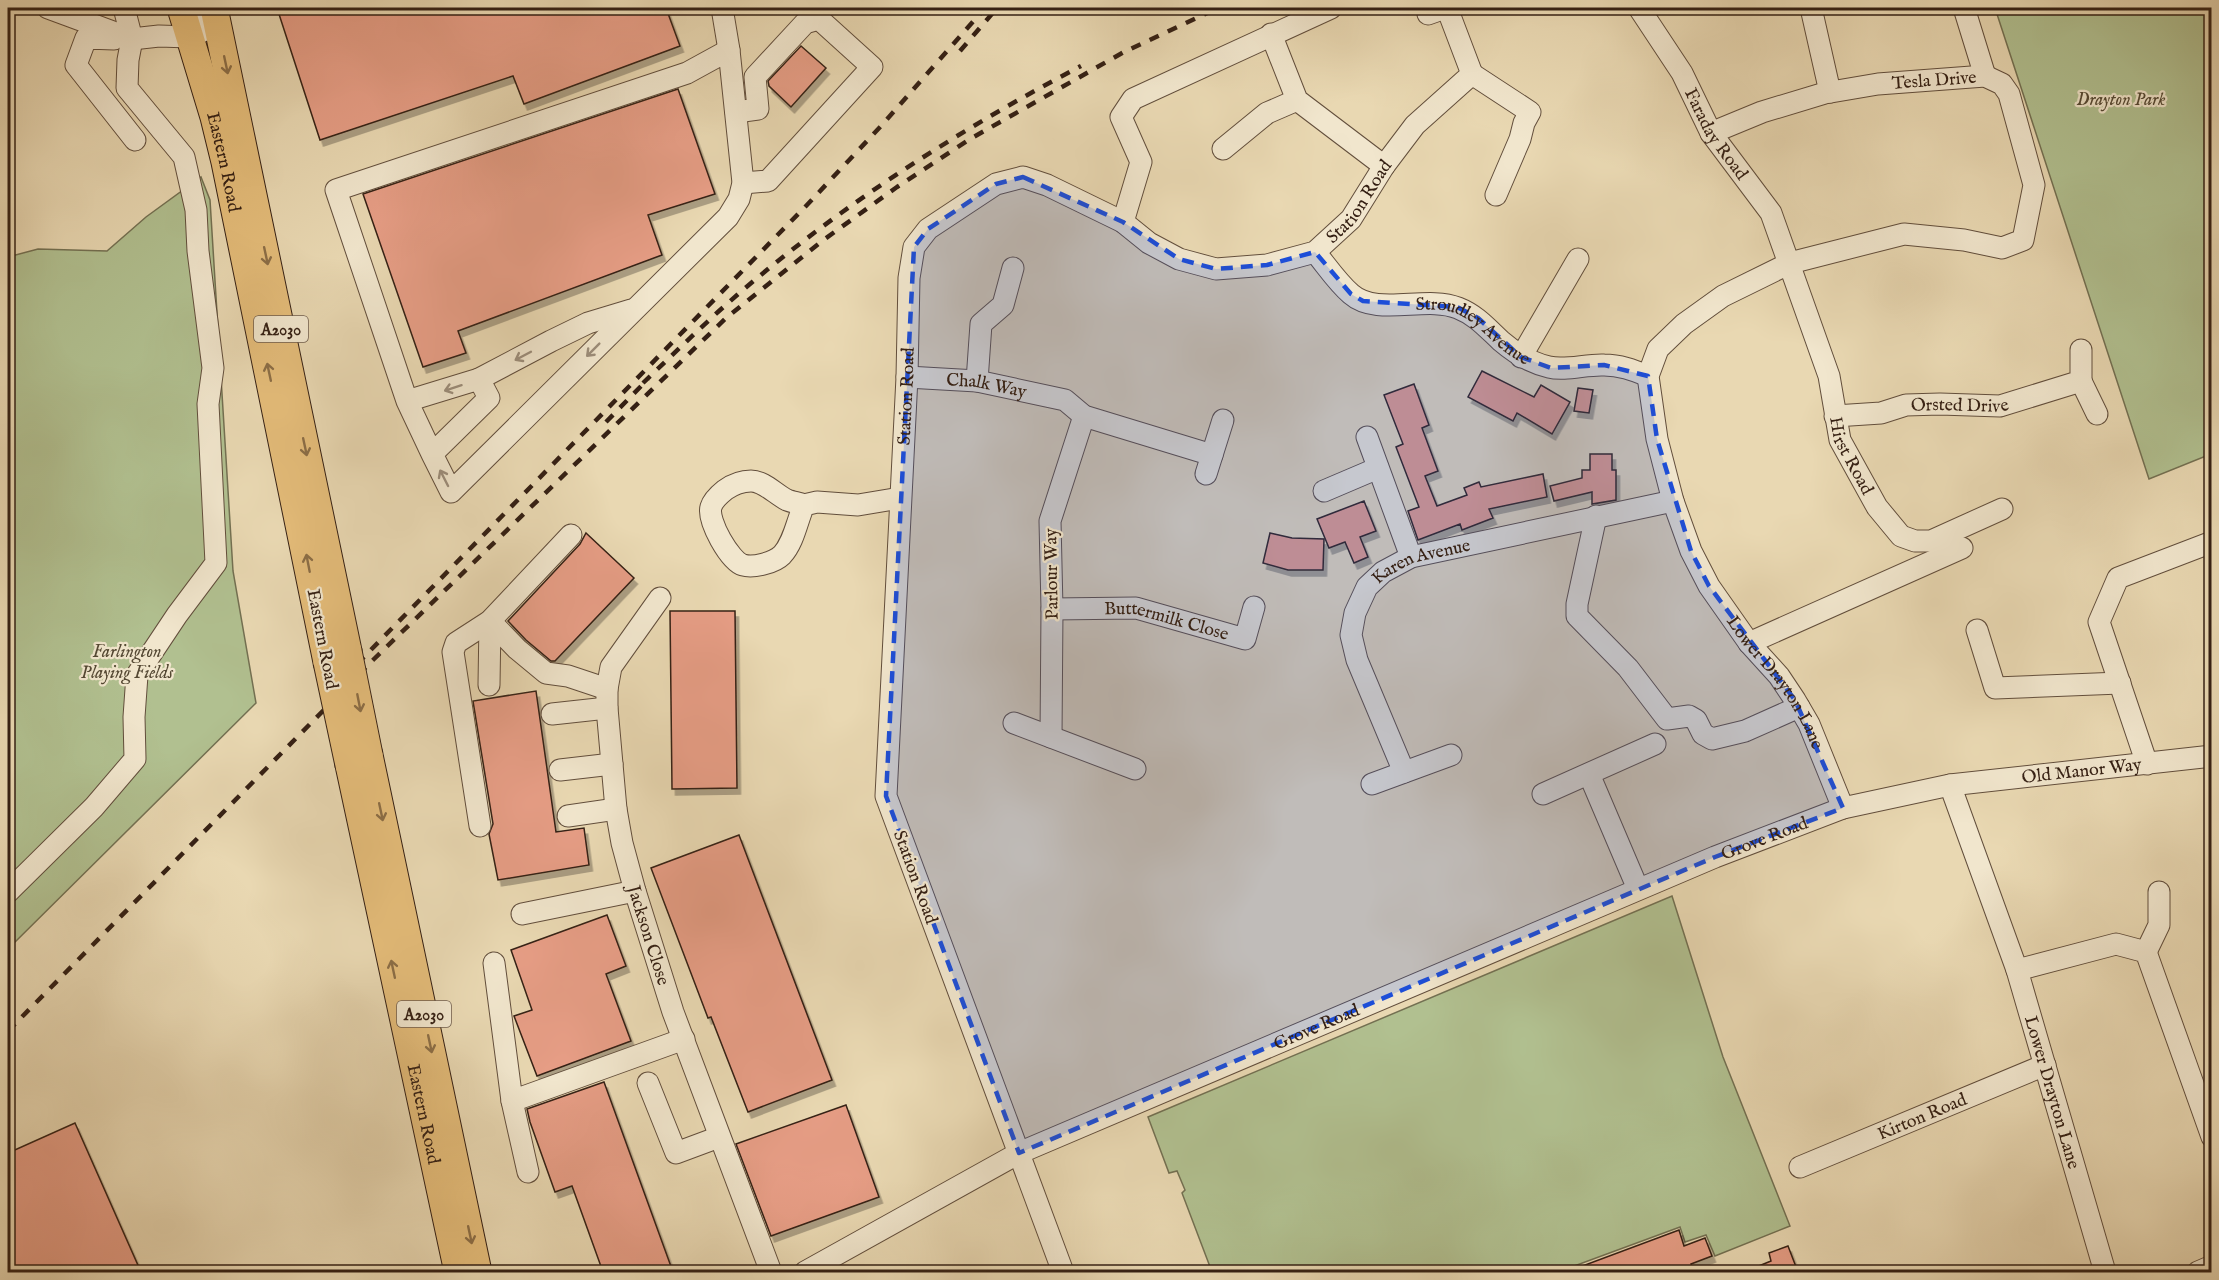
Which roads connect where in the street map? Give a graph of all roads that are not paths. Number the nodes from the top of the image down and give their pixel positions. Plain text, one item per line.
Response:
1 (48, 8) edge
2 (181, 8) edge
3 (208, 8) edge
4 (214, 8) edge
5 (722, 8) edge
6 (1331, 8) edge
7 (1639, 8) edge
8 (1811, 8) edge
9 (1964, 8) edge
10 (122, 10) edge
11 (1440, 10) edge
12 (1271, 34) junction
13 (190, 37) junction
14 (132, 39) junction
15 (729, 50) junction
16 (1472, 74) junction
17 (1984, 76) junction
18 (127, 88) junction
19 (1830, 92) junction
20 (1297, 100) junction
21 (104, 103) junction
22 (736, 112) junction
23 (1711, 133) junction
24 (135, 140) dead end
25 (1223, 149) dead end
26 (1383, 166) junction
27 (743, 183) junction
28 (1496, 195) dead end
29 (1123, 222) junction
30 (2023, 240) joint
31 (1315, 252) junction
32 (1578, 259) dead end
33 (1790, 263) junction
34 (1013, 268) dead end
35 (635, 309) junction
36 (2081, 350) dead end
37 (1521, 357) junction
38 (1648, 376) junction
39 (907, 377) junction
40 (479, 379) junction
41 (977, 381) junction
42 (2081, 381) junction
43 (407, 401) junction
44 (2097, 414) dead end
45 (1084, 416) junction
46 (1835, 416) junction
47 (1223, 420) dead end
48 (1366, 437) dead end
49 (432, 453) junction
50 (1378, 468) junction
51 (1324, 491) dead end
52 (900, 498) junction
53 (1673, 501) junction
54 (804, 505) junction
55 (2002, 509) dead end
56 (1596, 516) junction
57 (571, 535) dead end
58 (2211, 542) edge
59 (1962, 548) dead end
60 (1411, 557) junction
61 (660, 598) dead end
62 (1254, 607) dead end
63 (1052, 609) junction
64 (490, 621) junction
65 (1977, 630) dead end
66 (1749, 643) junction
67 (338, 657) junction
68 (2120, 683) junction
69 (489, 684) dead end
70 (607, 698) junction
71 (1799, 707) junction
72 (552, 714) dead end
73 (1014, 723) dead end
74 (1051, 737) junction
75 (1655, 744) dead end
76 (1451, 755) dead end
77 (2211, 756) edge
78 (359, 760) junction
79 (612, 764) junction
80 (2147, 764) junction
81 (1135, 769) dead end
82 (560, 770) dead end
83 (1404, 772) junction
84 (1589, 774) junction
85 (1372, 784) dead end
86 (1950, 785) junction
87 (1543, 794) dead end
88 (1843, 808) junction
89 (616, 809) junction
90 (568, 816) dead end
91 (480, 826) dead end
92 (1638, 890) junction
93 (635, 891) junction
94 (8, 892) edge
95 (2159, 892) dead end
96 (522, 914) dead end
97 (2146, 952) junction
98 (494, 963) dead end
99 (2017, 970) junction
100 (684, 1039) junction
101 (2045, 1065) junction
102 (648, 1083) dead end
103 (512, 1101) junction
104 (719, 1137) junction
105 (2211, 1137) edge
106 (1019, 1153) junction
107 (1800, 1167) dead end
108 (528, 1172) dead end
109 (2211, 1266) edge
110 (458, 1272) edge
111 (478, 1272) edge
112 (771, 1272) edge
113 (805, 1272) edge
114 (1063, 1272) edge
115 (2105, 1272) edge
116 (2198, 1272) edge

1 - 14 street
2 - 13 main road, Eastern Road / A2030
3 - 13 street
4 -> 67 main road, Eastern Road / A2030
5 - 15 street
6 - 12 street
7 - 23 street, Faraday Road
8 - 19 street
9 - 17 street
10 - 14 street
11 - 16 street
12 - 20 street
12 - 29 street
13 - 14 street
67 -> 13 main road, Eastern Road / A2030
14 - 18 street
14 - 21 street
15 - 22 street
15 - 43 street
16 - 26 street, Station Road
16 - 28 street
17 - 19 street, Tesla Drive
17 - 30 street, Tesla Drive
18 - 21 street
18 - 94 street
19 - 23 street, Tesla Drive
20 - 25 street
20 - 26 street
21 - 24 street
22 - 27 street
22 - 27 street
23 - 33 street, Faraday Road
26 - 31 street, Station Road
27 - 35 street
29 - 31 street, Station Road
29 - 39 street, Station Road
30 - 33 street, Lower Drayton Lane
31 - 37 street, Stroudley Avenue
32 - 37 street
33 - 38 street, Lower Drayton Lane
33 - 46 street, Hirst Road
34 - 41 street
35 -> 40 street
35 -> 49 street
36 - 42 street
37 - 38 street, Stroudley Avenue
38 - 53 street, Lower Drayton Lane
39 - 41 street, Chalk Way
39 - 52 street, Station Road
40 -> 43 street
40 - 49 street
41 - 45 street, Chalk Way
42 - 44 street
42 - 46 street, Orsted Drive
43 - 49 street
45 - 47 street
45 - 63 street, Parlour Way
46 - 55 street, Hirst Road
48 - 50 street
50 - 51 street
50 - 60 street
52 - 54 street
52 - 106 street, Station Road
53 - 56 street, Karen Avenue
53 - 66 street, Lower Drayton Lane
54 - 54 street
56 - 60 street, Karen Avenue
56 - 71 street
57 - 64 street
58 - 68 street
59 - 66 street
60 - 83 street, Karen Avenue
61 - 70 street, Jackson Close
62 - 63 street, Buttermilk Close
63 - 74 street, Parlour Way
64 - 69 street
64 - 70 street
64 - 91 street
65 - 68 street
66 - 71 street, Lower Drayton Lane
67 - 78 main road, Eastern Road / A2030, bridge
68 - 80 street
70 - 72 street
70 - 79 street, Jackson Close
71 - 88 street, Lower Drayton Lane
73 - 74 street
74 - 81 street
75 - 84 street
76 - 83 street
77 - 80 street, Old Manor Way
110 -> 78 main road, Eastern Road / A2030
78 -> 111 main road, Eastern Road / A2030
79 - 82 street
79 - 89 street, Jackson Close
80 - 86 street, Old Manor Way
83 - 85 street
84 - 87 street
84 - 92 street
86 - 88 street
86 - 99 street, Lower Drayton Lane
88 - 92 street, Grove Road
89 - 90 street
89 - 93 street, Jackson Close
92 - 106 street, Grove Road
93 - 96 street
93 - 100 street, Jackson Close
95 - 97 street
97 - 99 street
97 - 105 street
98 - 103 street
99 - 101 street, Lower Drayton Lane
100 - 103 street
100 - 104 street, Jackson Close
101 - 107 street, Kirton Road
101 - 115 street, Lower Drayton Lane
102 - 104 street
103 - 108 street
104 - 112 street, Jackson Close
106 - 113 street, Grove Road
106 - 114 street, Station Road
109 - 116 street

